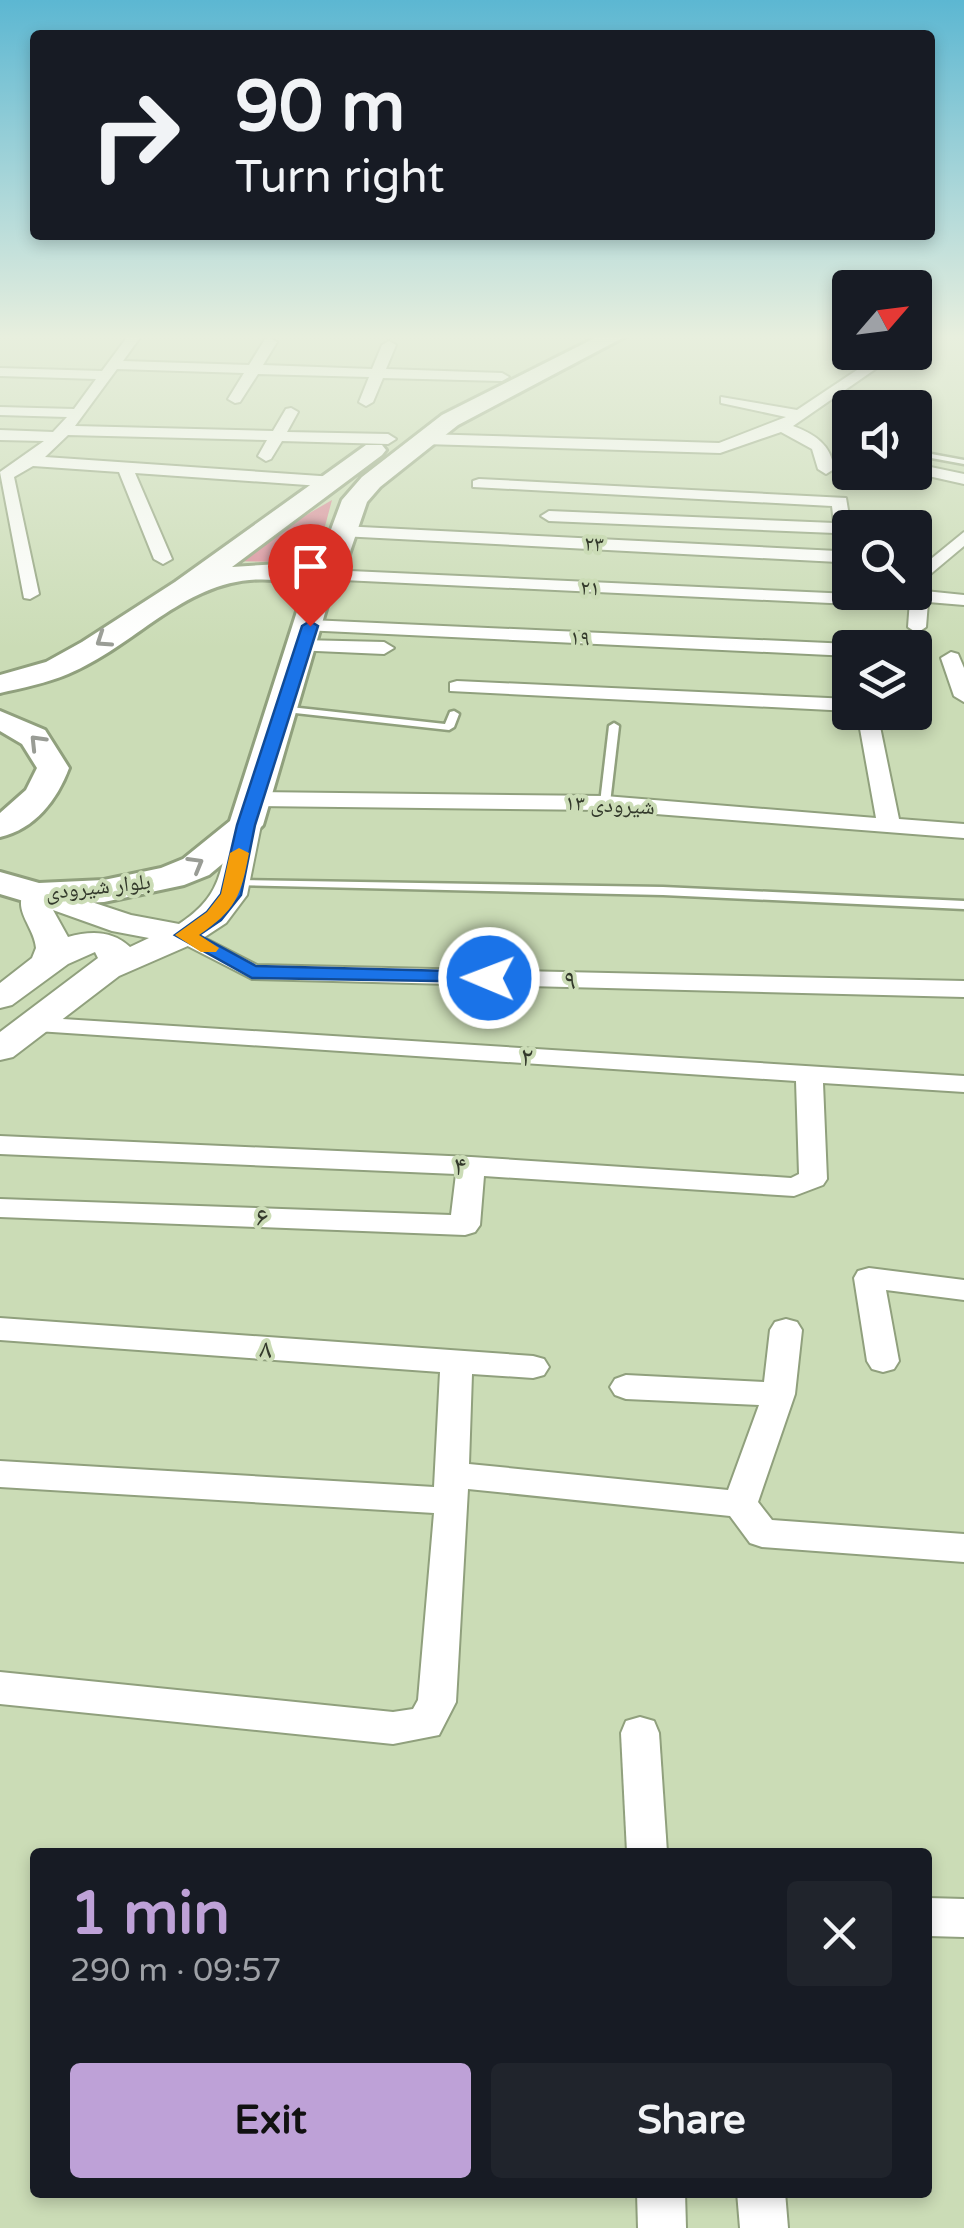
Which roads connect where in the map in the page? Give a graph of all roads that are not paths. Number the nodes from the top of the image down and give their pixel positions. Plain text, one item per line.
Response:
1 (52, 440) edge
2 (275, 440) edge
3 (387, 440) edge
4 (422, 440) edge
5 (439, 440) edge
6 (764, 440) edge
7 (809, 440) edge
8 (266, 456) dead end
9 (32, 461) junction
10 (932, 462) edge
11 (964, 462) edge
12 (932, 467) edge
13 (125, 468) junction
14 (826, 469) dead end
15 (669, 470) junction
16 (721, 472) junction
17 (3, 476) edge
18 (964, 479) edge
19 (335, 482) junction
20 (479, 484) dead end
21 (841, 510) edge
22 (549, 516) dead end
23 (832, 528) edge
24 (342, 532) junction
25 (964, 538) edge
26 (20, 541) junction
27 (0, 543) edge
28 (832, 556) edge
29 (163, 559) dead end
30 (932, 561) edge
31 (935, 561) junction
32 (932, 565) edge
33 (186, 588) junction
34 (30, 594) dead end
35 (932, 595) edge
36 (964, 600) edge
37 (914, 610) edge
38 (314, 612) junction
39 (853, 619) edge
40 (917, 627) dead end
41 (420, 649) dead end
42 (951, 658) dead end
43 (0, 684) edge
44 (456, 687) dead end
45 (964, 696) edge
46 (832, 704) edge
47 (282, 709) junction
48 (454, 714) dead end
49 (0, 720) edge
50 (614, 726) dead end
51 (870, 730) edge
52 (605, 803) junction
53 (251, 812) junction
54 (888, 825) junction
55 (0, 827) edge
56 (964, 831) edge
57 (233, 883) junction
58 (0, 884) edge
59 (38, 894) junction
60 (964, 905) edge
61 (185, 935) junction
62 (107, 969) junction
63 (39, 970) junction
64 (964, 989) edge
65 (0, 998) edge
66 (31, 1024) junction
67 (0, 1050) edge
68 (808, 1075) junction
69 (964, 1084) edge
70 (0, 1144) edge
71 (471, 1166) junction
72 (0, 1208) edge
73 (964, 1290) edge
74 (0, 1329) edge
75 (786, 1330) dead end
76 (883, 1361) dead end
77 (456, 1363) junction
78 (533, 1367) dead end
79 (626, 1386) dead end
80 (779, 1394) junction
81 (0, 1474) edge
82 (451, 1500) junction
83 (740, 1504) junction
84 (964, 1548) edge
85 (0, 1688) edge
86 (640, 1733) dead end
87 (646, 1848) edge
88 (932, 1917) edge
89 (964, 1918) edge
90 (661, 2198) edge
91 (762, 2198) edge
92 (662, 2228) edge
93 (764, 2228) edge

1 - 9 street
2 - 8 street
3 - 19 main road
4 - 24 main road
5 - 15 street
6 - 16 street
7 - 14 street
9 - 13 street
9 - 17 street
10 - 11 lane
12 - 18 street
13 - 19 street
13 - 29 street
15 - 16 street
15 - 16 street
15 - 20 street
16 - 21 street
17 - 26 street
19 - 33 main road
22 - 23 street
24 - 28 street, ۲۳
24 - 38 main road
25 - 31 street
26 - 27 street
26 - 34 street
30 - 31 street
31 - 32 street
33 - 38 main road
33 -> 43 main road
35 - 36 street
37 - 40 street
38 - 39 street, ۱۹
38 - 39 street, ۲۱
38 - 41 street
38 - 47 main road
42 - 45 street
44 - 46 street
47 - 48 lane
47 - 53 main road
55 -> 49 main road
50 - 52 lane
51 - 54 street
52 - 53 street, شیرودی ۱۳
52 - 54 street, شیرودی ۱۳
53 - 57 main road
59 -> 53 main road, بلوار شیرودی
54 - 56 street, شیرودی ۱۳
57 - 60 lane
57 - 61 main road
58 - 59 main road, بلوار شیرودی
59 - 61 main road
59 - 63 main road
61 - 62 main road
61 - 64 street, ۹
62 - 63 main road
62 - 66 main road
63 - 65 main road
66 - 67 main road
66 - 68 street, ۲
68 - 69 street, ۲
68 - 71 street, ۴
70 - 71 street, ۴
71 - 72 street, ۶
73 - 76 street
74 - 77 street, ۸
75 - 80 street
77 - 78 street, ۸
77 - 82 street
79 - 80 street
80 - 83 street
81 - 82 street
82 - 83 street
82 - 85 street
83 - 84 street
86 - 87 street
88 - 89 street
90 - 92 street
91 - 93 street

